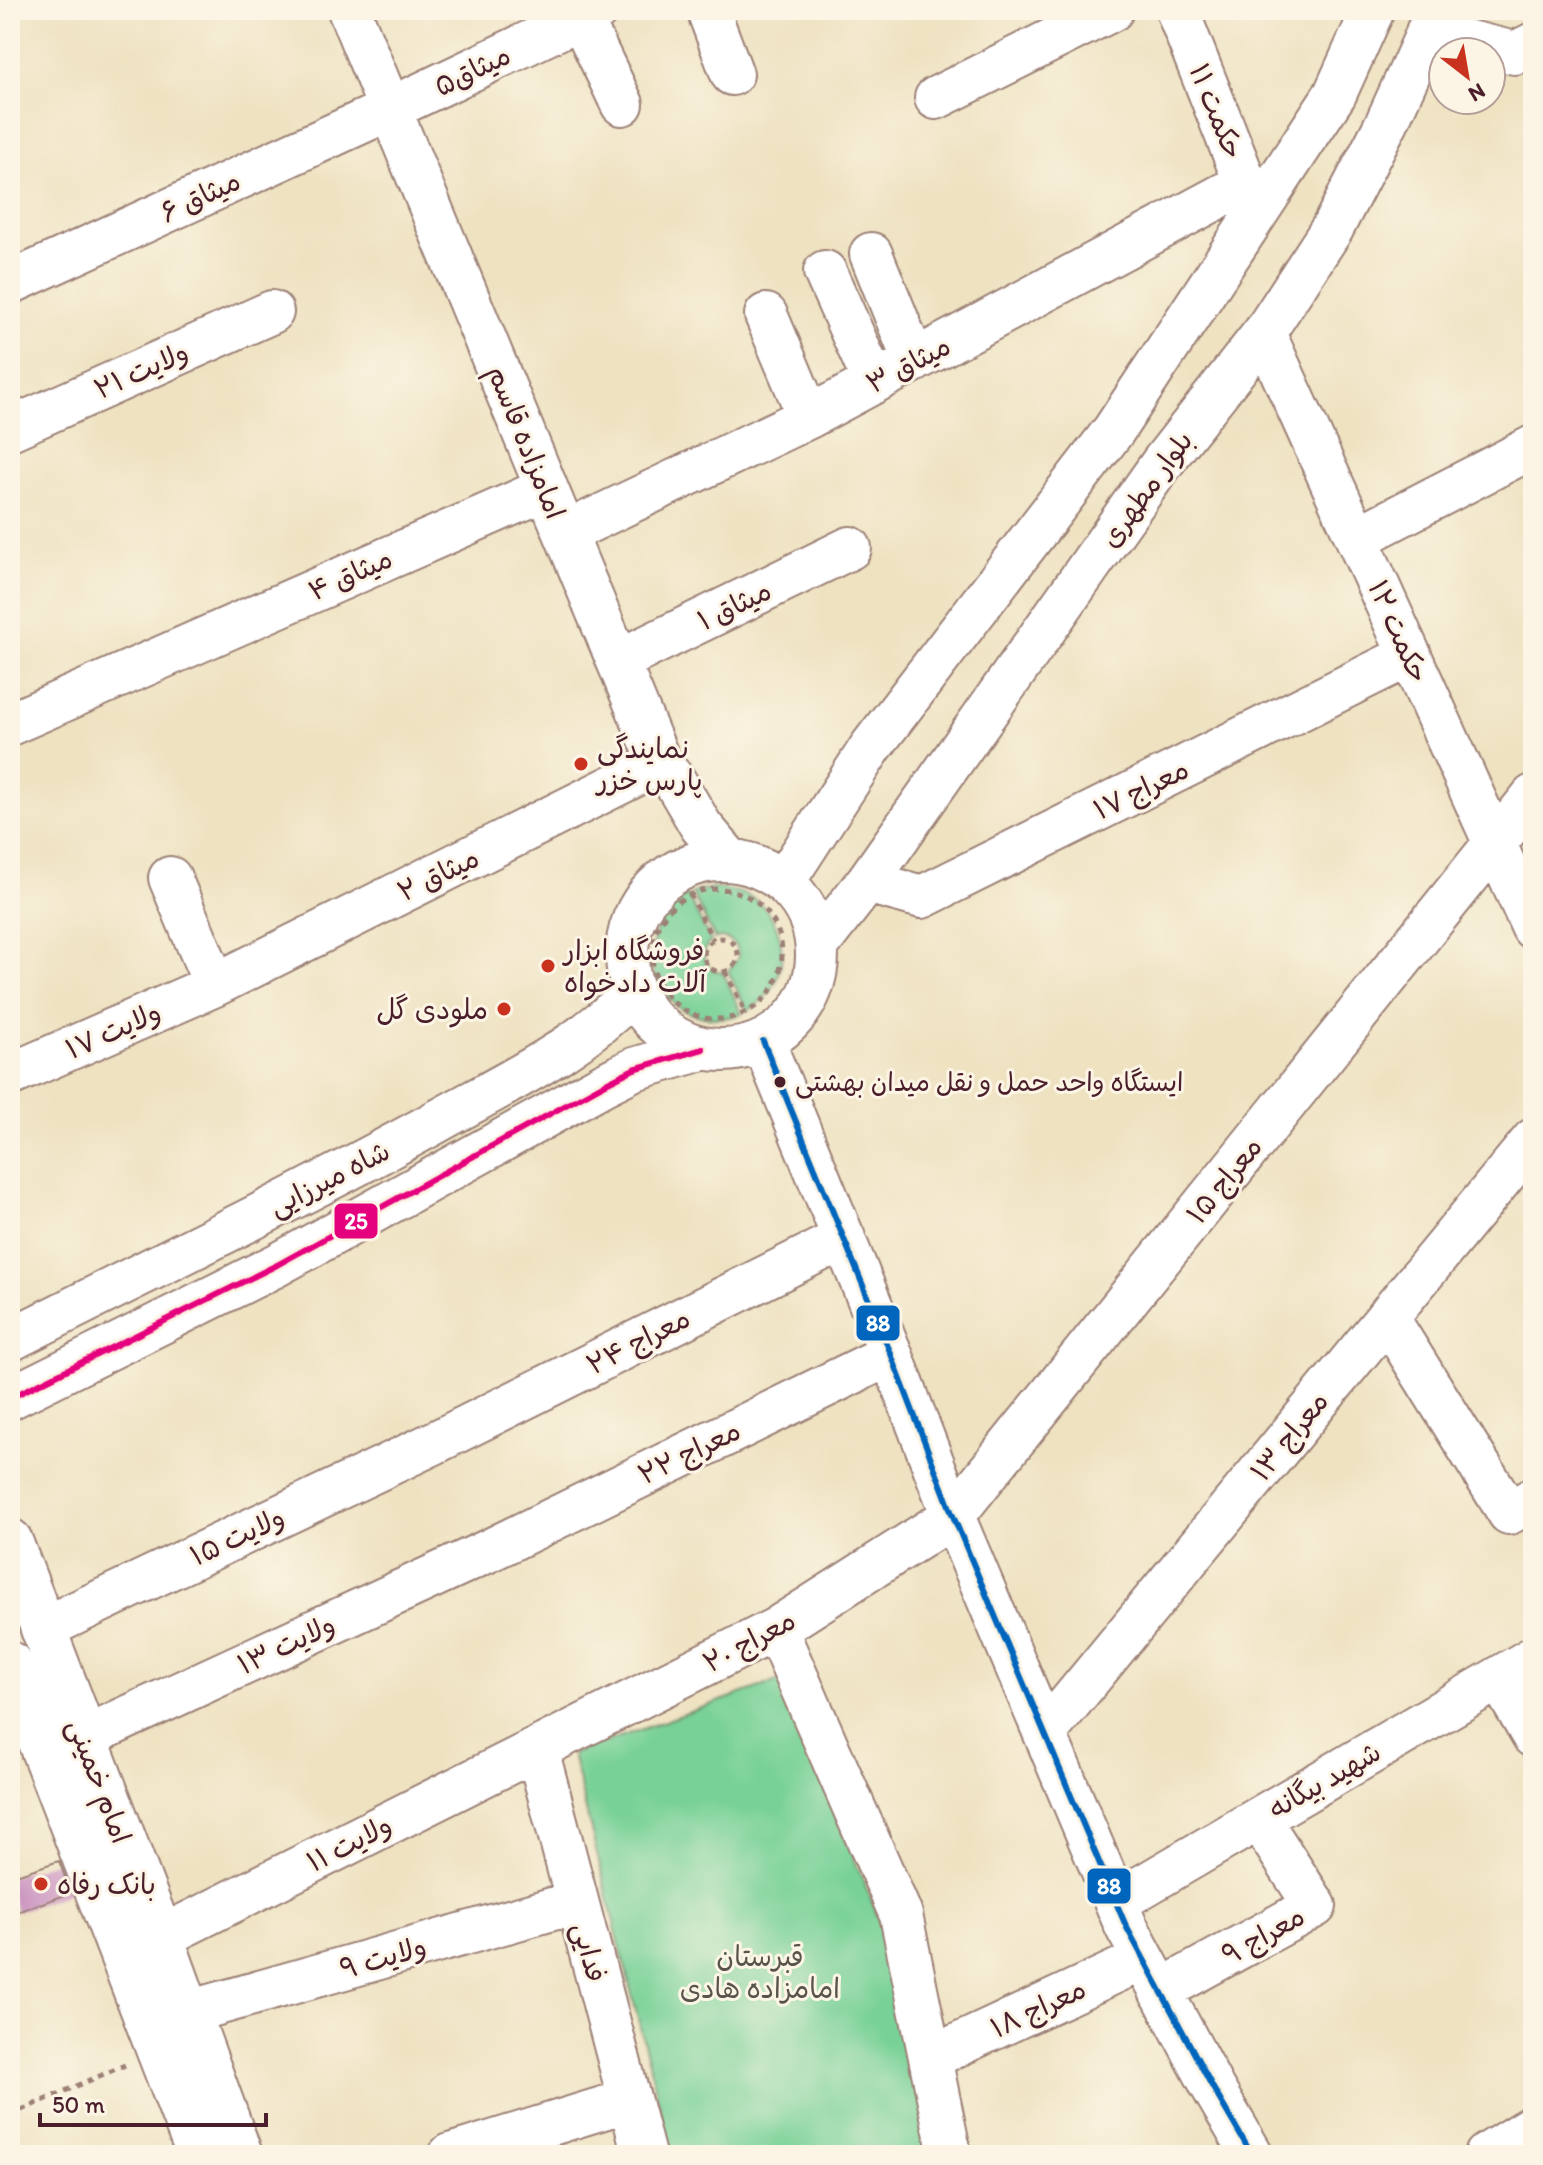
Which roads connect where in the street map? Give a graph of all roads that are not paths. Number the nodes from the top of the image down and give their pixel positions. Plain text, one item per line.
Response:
1 (349, 10) edge
2 (708, 10) edge
3 (1112, 10) edge
4 (1177, 10) edge
5 (1373, 10) edge
6 (589, 14) edge
7 (1432, 21) edge
8 (1533, 44) edge
9 (732, 74) dead end
10 (936, 98) dead end
11 (622, 104) dead end
12 (390, 109) junction
13 (1251, 198) junction
14 (871, 254) dead end
15 (825, 272) dead end
16 (10, 283) edge
17 (272, 312) dead end
18 (766, 315) dead end
19 (1264, 333) junction
20 (914, 361) junction
21 (874, 382) junction
22 (809, 417) junction
23 (10, 429) edge
24 (1533, 447) edge
25 (546, 489) junction
26 (565, 533) junction
27 (1357, 538) junction
28 (850, 548) dead end
29 (1410, 655) junction
30 (618, 661) junction
31 (10, 724) edge
32 (660, 763) junction
33 (1533, 796) edge
34 (1495, 843) junction
35 (729, 859) junction
36 (170, 878) dead end
37 (784, 881) junction
38 (867, 882) junction
39 (679, 884) junction
40 (1533, 928) edge
41 (817, 946) junction
42 (215, 985) junction
43 (633, 993) junction
44 (754, 1027) junction
45 (703, 1049) junction
46 (10, 1075) edge
47 (1533, 1140) edge
48 (844, 1238) junction
49 (1387, 1317) junction
50 (10, 1340) edge
51 (891, 1354) junction
52 (10, 1398) edge
53 (432, 1444) joint
54 (1533, 1499) edge
55 (953, 1516) junction
56 (10, 1541) edge
57 (488, 1551) joint
58 (42, 1629) junction
59 (776, 1629) junction
60 (10, 1664) edge
61 (1516, 1668) edge
62 (1045, 1733) junction
63 (1533, 1736) edge
64 (83, 1738) junction
65 (537, 1749) junction
66 (1259, 1819) junction
67 (577, 1902) junction
68 (1116, 1902) junction
69 (161, 1937) junction
70 (1152, 1975) junction
71 (189, 2012) junction
72 (932, 2057) junction
73 (629, 2100) junction
74 (1533, 2126) edge
75 (214, 2151) edge
76 (450, 2155) edge
77 (644, 2155) edge
78 (950, 2155) edge
79 (1252, 2155) edge
80 (1486, 2155) edge

1 - 12 street, امامزاده قاسم
2 - 9 street
3 - 10 street
4 - 13 street, حکمت ۱۱
5 - 13 street
6 - 11 street
6 - 12 street, میثاق۵
7 - 8 street
7 - 19 street, بلوار مطهری
12 - 16 street, میثاق ۶
12 - 25 street, امامزاده قاسم
13 - 20 street, میثاق ۳
13 - 37 street
14 - 20 street
15 - 21 street
17 - 23 street, ولایت ۲۱
18 - 22 street
19 - 27 street, حکمت ۱۲
19 - 38 street, بلوار مطهری
20 - 21 street, میثاق ۳
21 - 22 street, میثاق ۳
22 - 26 street, میثاق ۳
24 - 27 street
25 - 26 street, امامزاده قاسم
25 - 31 street, میثاق ۴
26 - 30 street, امامزاده قاسم
27 - 29 street, حکمت ۱۲
28 - 30 street, میثاق ۱
29 - 34 street, حکمت ۱۲
29 - 38 street, معراج ۱۷
30 - 32 street, امامزاده قاسم
32 - 35 street, امامزاده قاسم
32 - 39 street
32 - 42 street, میثاق ۲
33 - 34 street, معراج ۱۵
34 - 40 street, حکمت ۱۲
34 - 55 street, معراج ۱۵
35 - 37 street
35 - 39 street
36 - 42 street
37 - 41 street
38 - 41 street, بلوار مطهری
39 - 43 street
41 - 44 street
42 - 46 street, ولایت ۱۷
43 - 45 street
43 - 50 street, شاه میرزایی
44 - 45 street
44 - 48 street
45 - 52 street, شاه میرزایی
47 - 49 street, معراج ۱۳
48 - 51 street
48 - 53 street, معراج ۲۴
49 - 54 street
49 - 62 street, معراج ۱۳
51 - 55 street
51 - 57 street, معراج ۲۲
53 - 58 street, ولایت ۱۵
55 - 59 street, معراج ۲۰
55 - 62 street
56 - 58 main road, امام خمینی
57 - 64 street, ولایت ۱۳
58 - 64 main road, امام خمینی
59 - 65 street, معراج ۲۰
59 - 72 street
60 - 75 main road, امام خمینی
61 - 63 street
61 - 66 street, شهید بیگانه
62 - 68 street
64 - 69 main road, امام خمینی
65 - 67 street, فدایی
65 - 69 street, ولایت ۱۱
66 - 68 street, شهید بیگانه
66 - 70 street, معراج ۹
67 - 71 street, ولایت ۹
67 - 73 street, فدایی
68 - 70 street
69 - 71 main road, امام خمینی
70 - 72 street, معراج ۱۸
70 - 79 street
71 - 75 main road, امام خمینی
72 - 78 street
73 - 76 street
73 - 77 street, فدایی
74 - 80 street

